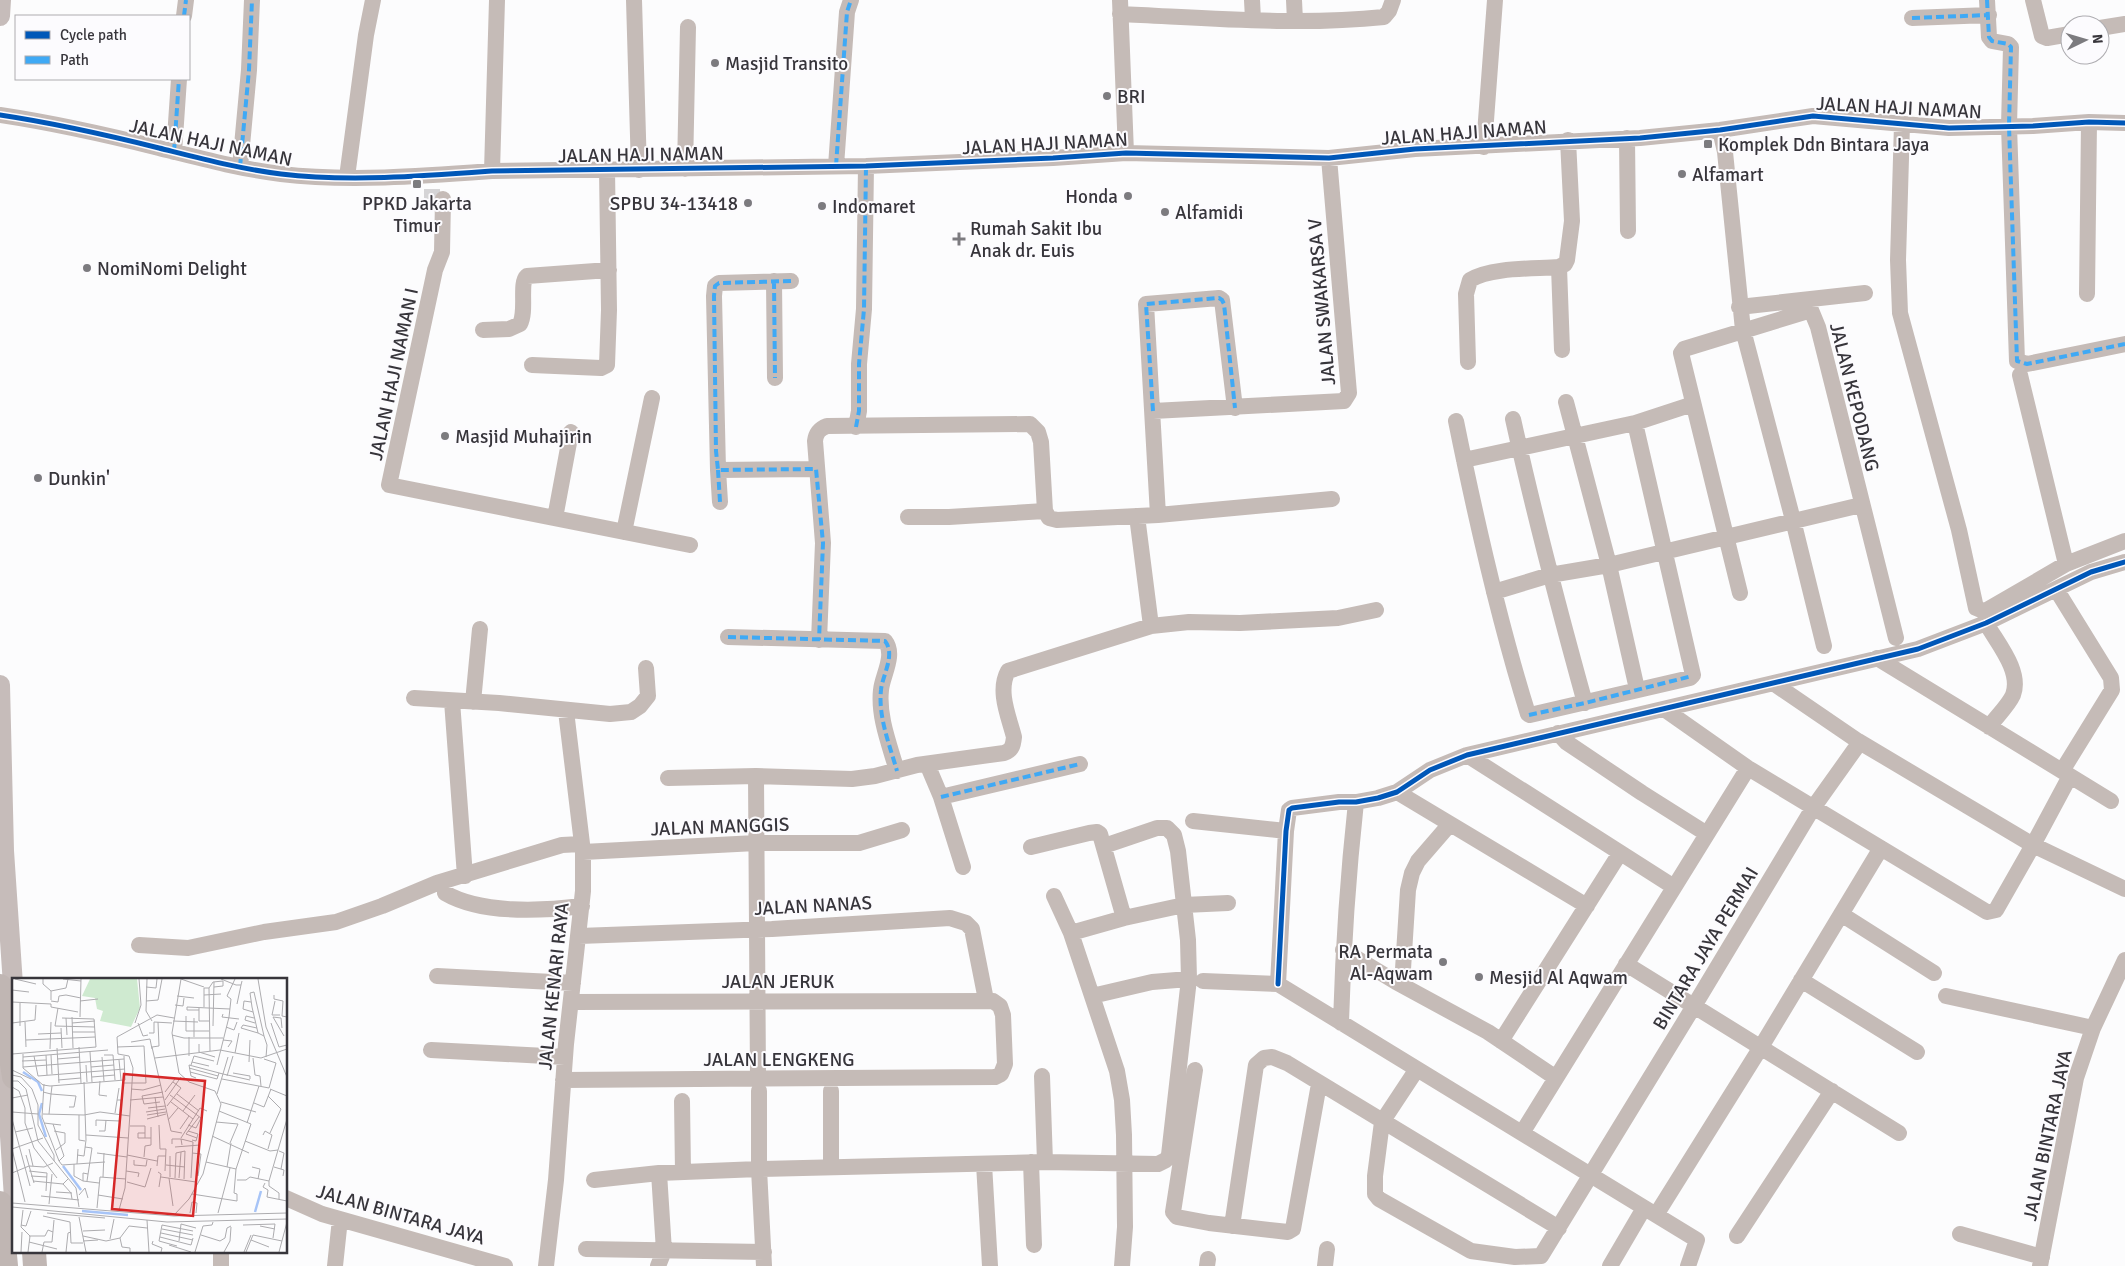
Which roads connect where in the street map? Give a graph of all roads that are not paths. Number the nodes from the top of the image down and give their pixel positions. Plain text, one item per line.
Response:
1 (1, 0) edge
2 (186, 0) edge
3 (252, 0) edge
4 (373, 0) edge
5 (497, 0) edge
6 (634, 0) edge
7 (851, 0) edge
8 (1252, 0) edge
9 (1294, 0) edge
10 (1393, 0) edge
11 (1495, 0) edge
12 (2033, 0) edge
13 (1120, 7) edge
14 (1988, 7) edge
15 (184, 15) edge
16 (0, 16) edge
17 (1912, 18) dead end
18 (1252, 19) junction
19 (1295, 21) junction
20 (2125, 24) edge
21 (2110, 26) edge
22 (688, 27) dead end
23 (2060, 36) edge
24 (179, 80) edge
25 (0, 115) edge
26 (2089, 122) junction
27 (2125, 123) edge
28 (1902, 124) junction
29 (2009, 126) junction
30 (1720, 130) junction
31 (1627, 138) junction
32 (1568, 140) junction
33 (1484, 147) junction
34 (174, 152) junction
35 (1126, 153) junction
36 (1329, 158) junction
37 (836, 166) junction
38 (866, 166) junction
39 (240, 167) junction
40 (608, 169) junction
41 (685, 169) junction
42 (639, 170) junction
43 (492, 171) junction
44 (347, 177) junction
45 (437, 188) junction
46 (1628, 231) dead end
47 (1559, 268) junction
48 (609, 270) junction
49 (774, 281) junction
50 (791, 281) dead end
51 (1865, 293) dead end
52 (2087, 294) dead end
53 (1739, 307) junction
54 (483, 330) dead end
55 (1743, 330) junction
56 (2125, 344) edge
57 (1562, 350) dead end
58 (1468, 362) dead end
59 (532, 366) dead end
60 (2020, 375) dead end
61 (775, 378) dead end
62 (652, 398) dead end
63 (1566, 402) dead end
64 (1692, 404) junction
65 (1235, 408) junction
66 (1153, 411) junction
67 (1513, 419) dead end
68 (1456, 421) dead end
69 (1635, 422) junction
70 (856, 427) junction
71 (571, 432) dead end
72 (1576, 435) junction
73 (1518, 449) junction
74 (1464, 460) junction
75 (816, 469) junction
76 (718, 470) junction
77 (1332, 499) dead end
78 (720, 502) dead end
79 (1862, 505) junction
80 (1045, 511) junction
81 (1158, 515) junction
82 (1137, 516) junction
83 (908, 517) dead end
84 (555, 518) junction
85 (1793, 520) junction
86 (624, 532) junction
87 (1726, 536) junction
88 (2125, 541) edge
89 (690, 545) dead end
90 (1664, 552) junction
91 (2125, 562) edge
92 (2066, 564) junction
93 (1609, 566) junction
94 (1550, 575) junction
95 (2056, 589) junction
96 (1494, 592) junction
97 (1740, 593) dead end
98 (1376, 610) dead end
99 (1986, 623) junction
100 (1151, 626) junction
101 (480, 629) dead end
102 (728, 637) dead end
103 (1896, 638) dead end
104 (818, 640) junction
105 (1824, 646) dead end
106 (1877, 658) junction
107 (646, 668) dead end
108 (1773, 683) junction
109 (0, 684) edge
110 (1637, 689) junction
111 (414, 698) dead end
112 (452, 701) junction
113 (473, 702) junction
114 (1585, 703) junction
115 (1664, 709) junction
116 (566, 711) junction
117 (1989, 727) junction
118 (1558, 733) junction
119 (1860, 742) junction
120 (1467, 755) junction
121 (927, 764) junction
122 (1080, 764) dead end
123 (1748, 768) junction
124 (897, 772) junction
125 (2066, 774) junction
126 (756, 776) junction
127 (668, 778) dead end
128 (1397, 792) junction
129 (941, 797) junction
130 (2111, 801) dead end
131 (1356, 802) junction
132 (1812, 808) junction
133 (1193, 821) dead end
134 (1450, 824) junction
135 (902, 830) dead end
136 (1286, 831) junction
137 (1707, 834) junction
138 (756, 843) junction
139 (2033, 845) junction
140 (1104, 846) junction
141 (1032, 847) dead end
142 (582, 848) junction
143 (1881, 848) junction
144 (1620, 853) junction
145 (964, 867) dead end
146 (465, 876) junction
147 (1674, 887) junction
148 (2125, 889) edge
149 (445, 893) dead end
150 (1054, 896) dead end
151 (1228, 904) dead end
152 (1184, 905) junction
153 (582, 906) junction
154 (1587, 906) junction
155 (1841, 914) junction
156 (1124, 918) junction
157 (757, 929) junction
158 (1071, 933) junction
159 (579, 936) junction
160 (139, 945) dead end
161 (1343, 950) junction
162 (2125, 960) edge
163 (1626, 964) junction
164 (1934, 972) dead end
165 (437, 976) dead end
166 (1196, 980) junction
167 (1801, 980) junction
168 (573, 983) junction
169 (1278, 984) junction
170 (1402, 985) junction
171 (10, 991) edge
172 (1092, 996) junction
173 (1946, 996) dead end
174 (986, 1000) junction
175 (757, 1001) junction
176 (571, 1002) junction
177 (1694, 1006) junction
178 (1341, 1023) junction
179 (2093, 1028) junction
180 (12, 1034) edge
181 (1501, 1041) junction
182 (1760, 1048) junction
183 (431, 1050) dead end
184 (1917, 1052) dead end
185 (565, 1057) junction
186 (1416, 1069) junction
187 (1195, 1070) dead end
188 (1042, 1076) dead end
189 (1556, 1078) junction
190 (563, 1080) junction
191 (1319, 1084) junction
192 (758, 1085) junction
193 (831, 1090) dead end
194 (1832, 1091) junction
195 (682, 1101) dead end
196 (1382, 1122) junction
197 (1522, 1133) junction
198 (1899, 1133) dead end
199 (1038, 1162) junction
200 (12, 1164) edge
201 (984, 1164) junction
202 (1123, 1164) junction
203 (831, 1167) junction
204 (759, 1169) junction
205 (683, 1172) junction
206 (659, 1173) junction
207 (1590, 1175) junction
208 (594, 1180) dead end
209 (288, 1199) edge
210 (0, 1203) edge
211 (1650, 1212) junction
212 (340, 1219) junction
213 (1232, 1226) junction
214 (1559, 1228) junction
215 (1960, 1234) dead end
216 (1737, 1236) dead end
217 (1034, 1245) dead end
218 (586, 1249) dead end
219 (1327, 1249) dead end
220 (661, 1259) edge
221 (764, 1259) edge
222 (474, 1261) edge
223 (2041, 1261) edge
224 (6, 1266) edge
225 (335, 1266) edge
226 (505, 1266) edge
227 (546, 1266) edge
228 (990, 1266) edge
229 (1122, 1266) edge
230 (1325, 1266) edge
231 (1610, 1266) edge
232 (1688, 1266) edge

1 - 16 main road
2 - 15 street
3 - 39 street
4 - 44 street
5 - 43 street
6 - 42 street
7 - 37 street
8 - 18 street
9 - 19 street
10 - 19 street
11 - 33 street
12 - 23 street
13 - 18 street
13 - 35 street
14 - 17 street
14 - 29 street
18 - 19 street
20 - 21 street
22 - 41 street
24 - 34 street
25 - 34 street, JALAN HAJI NAMAN
26 - 27 street, JALAN HAJI NAMAN
26 - 29 street, JALAN HAJI NAMAN
26 - 52 street
28 - 29 street, JALAN HAJI NAMAN
28 - 30 street, JALAN HAJI NAMAN
28 - 92 street
29 - 56 street
30 - 31 street, JALAN HAJI NAMAN
30 - 53 street
31 - 32 street, JALAN HAJI NAMAN
31 - 46 street
32 - 33 street, JALAN HAJI NAMAN
32 - 47 street
33 - 36 street, JALAN HAJI NAMAN
34 - 39 street, JALAN HAJI NAMAN
35 - 36 street, JALAN HAJI NAMAN
35 - 38 street, JALAN HAJI NAMAN
36 - 65 street, JALAN SWAKARSA V
37 - 38 street, JALAN HAJI NAMAN
37 - 41 street, JALAN HAJI NAMAN
38 - 70 street
39 - 44 street, JALAN HAJI NAMAN
40 - 42 street, JALAN HAJI NAMAN
40 - 43 street, JALAN HAJI NAMAN
40 - 48 street
41 - 42 street, JALAN HAJI NAMAN
43 - 45 street, JALAN HAJI NAMAN
44 - 45 street, JALAN HAJI NAMAN
45 - 84 street, JALAN HAJI NAMAN I
47 - 57 street
47 - 58 street
48 - 54 street
48 - 59 street
49 - 50 street
49 - 61 street
49 - 76 street
51 - 53 street
53 - 55 street
55 - 64 street, JALAN KEPODANG
55 - 79 street, JALAN KEPODANG
55 - 85 street
60 - 92 street
62 - 86 street
63 - 72 street
64 - 69 street
64 - 87 street
65 - 66 street, JALAN SWAKARSA V
65 - 66 street
66 - 81 street
67 - 73 street
68 - 74 street
69 - 72 street
69 - 90 street
70 - 75 street
70 - 80 street
71 - 84 street
72 - 73 street
72 - 93 street
73 - 74 street
73 - 94 street
74 - 96 street
75 - 76 street
75 - 104 street
76 - 78 street
77 - 81 street
79 - 85 street
79 - 103 street, JALAN KEPODANG
80 - 82 street
80 - 83 street
81 - 82 street
82 - 100 street
84 - 86 street
85 - 87 street
85 - 105 street
86 - 89 street
87 - 90 street
87 - 97 street
88 - 92 street
90 - 93 street
90 - 110 street
91 - 95 street
93 - 94 street
93 - 110 street
94 - 96 street
94 - 114 street
95 - 99 street
95 - 125 street
96 - 114 street
98 - 100 street
99 - 106 street
99 - 117 street
100 - 121 street
101 - 113 street
102 - 104 street
104 - 124 street
106 - 108 street
106 - 117 street
107 - 116 street
108 - 115 street
108 - 119 street
109 - 171 main road
110 - 114 street
111 - 112 street
112 - 113 street
112 - 146 street
113 - 116 street
115 - 118 street
115 - 123 street
116 - 142 street, JALAN KENARI RAYA
117 - 125 street
118 - 120 street
118 - 137 street
119 - 132 street, BINTARA JAYA PERMAI
119 - 139 street
120 - 128 street
120 - 144 street
121 - 124 street
121 - 129 street
122 - 129 street
123 - 132 street
123 - 137 street
124 - 126 street
125 - 130 street
125 - 139 street
126 - 127 street
126 - 138 street
128 - 131 street
128 - 134 street
129 - 145 street
131 - 136 street
131 - 161 street
132 - 143 street
132 - 177 street, BINTARA JAYA PERMAI
133 - 136 street
134 - 154 street
134 - 170 street
135 - 138 street, JALAN MANGGIS
136 - 169 street
137 - 147 street
138 - 142 street, JALAN MANGGIS
138 - 157 street
139 - 143 street
139 - 148 street
140 - 141 street
140 - 152 street
140 - 156 street
142 - 146 street, JALAN MANGGIS
142 - 153 street, JALAN KENARI RAYA
143 - 155 street
144 - 147 street
144 - 154 street
146 - 160 street, JALAN MANGGIS
147 - 163 street
149 - 153 street
150 - 158 street
151 - 152 street
152 - 156 street
152 - 166 street
153 - 159 street, JALAN KENARI RAYA
154 - 181 street
155 - 164 street
155 - 167 street
156 - 158 street
157 - 159 street, JALAN NANAS
157 - 174 street, JALAN NANAS
157 - 175 street
158 - 172 street
159 - 168 street, JALAN KENARI RAYA
161 - 170 street
161 - 178 street
162 - 179 street, JALAN BINTARA JAYA
163 - 177 street
163 - 189 street
165 - 168 street
166 - 169 street
166 - 172 street
166 - 202 street
167 - 182 street
167 - 184 street
168 - 176 street, JALAN KENARI RAYA
169 - 178 street
170 - 181 street
171 - 180 highway, bridge
171 - 200 main road
172 - 202 street
173 - 179 street
174 - 175 street, JALAN JERUK
174 - 192 street, JALAN LENGKENG
175 - 176 street, JALAN JERUK
175 - 192 street
176 - 185 street, JALAN KENARI RAYA
177 - 182 street
177 - 207 street, BINTARA JAYA PERMAI
178 - 186 street
179 - 223 street, JALAN BINTARA JAYA
181 - 189 street
182 - 194 street
182 - 211 street
183 - 185 street
185 - 190 street, JALAN KENARI RAYA
186 - 196 street
186 - 197 street
187 - 213 street
188 - 199 street
189 - 197 street
190 - 192 street, JALAN LENGKENG
190 - 227 street, JALAN KENARI RAYA
191 - 196 street
191 - 213 street
191 - 213 street
192 - 204 street
193 - 203 street
194 - 198 street
194 - 216 street
195 - 205 street
196 - 214 street
196 - 214 street, BINTARA JAYA PERMAI
197 - 207 street
199 - 201 street
199 - 202 street
199 - 217 street
201 - 203 street
201 - 228 street
202 - 229 street
203 - 204 street
204 - 205 street
204 - 221 street
205 - 206 street
206 - 208 street
206 - 220 street
207 - 211 street
207 - 214 street, BINTARA JAYA PERMAI
209 - 212 street, JALAN BINTARA JAYA
210 - 224 highway, bridge
211 - 231 street
211 - 232 street
212 - 222 street, JALAN BINTARA JAYA
212 - 225 street
215 - 223 street
218 - 220 street
219 - 230 street
220 - 221 street
222 - 226 street, JALAN BINTARA JAYA

